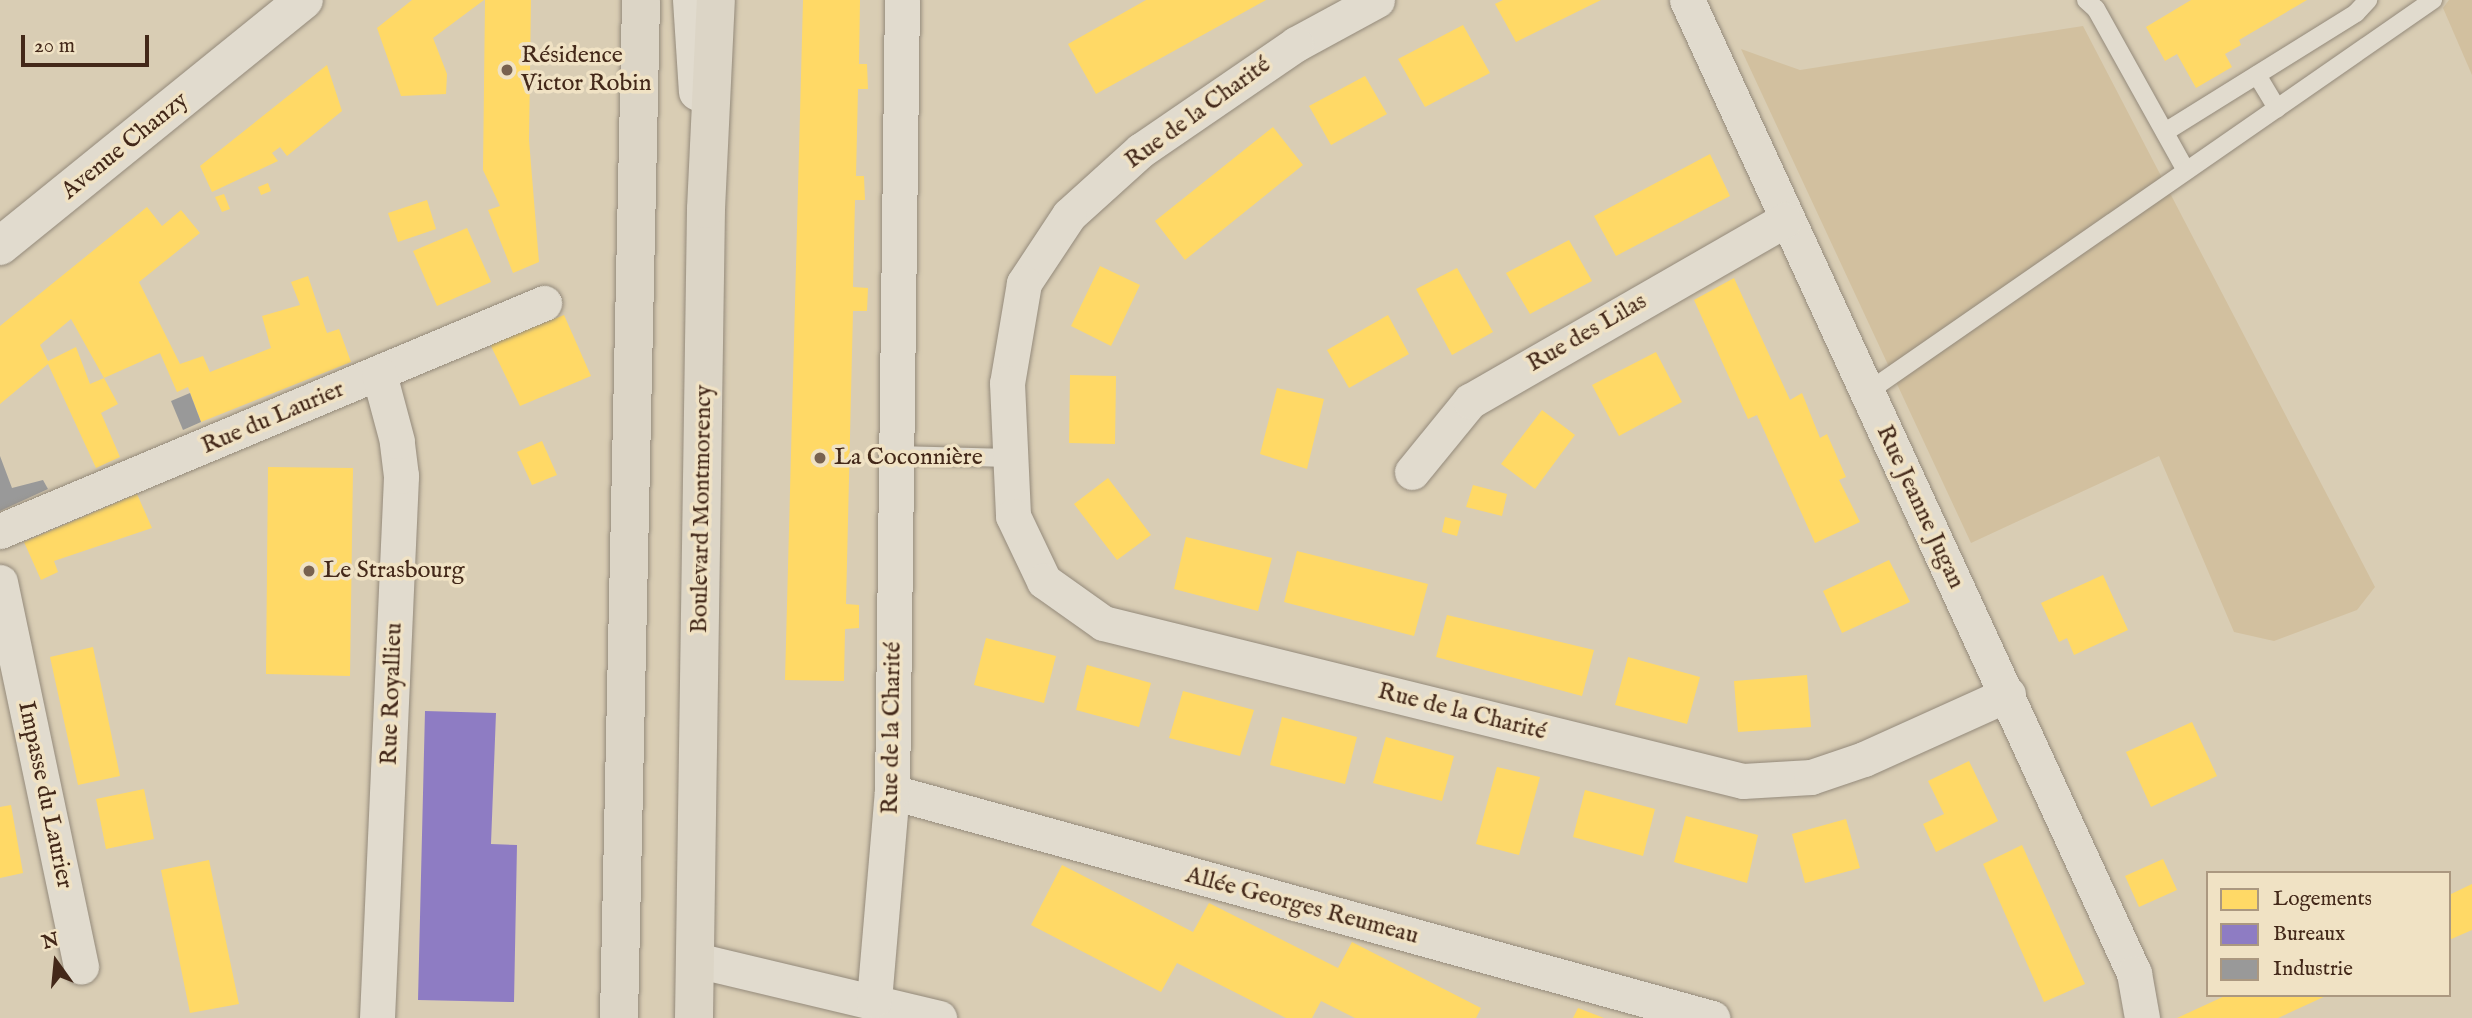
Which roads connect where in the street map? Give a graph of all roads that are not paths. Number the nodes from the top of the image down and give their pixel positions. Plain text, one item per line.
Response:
1 (314, 0) edge
2 (641, 0) edge
3 (692, 0) edge
4 (716, 0) edge
5 (902, 0) edge
6 (1377, 0) edge
7 (1687, 0) edge
8 (2086, 0) edge
9 (2368, 0) edge
10 (2433, 0) edge
11 (293, 10) edge
12 (2257, 75) junction
13 (2277, 108) junction
14 (2165, 132) junction
15 (2186, 171) junction
16 (706, 209) junction
17 (1785, 220) junction
18 (0, 246) edge
19 (544, 303) dead end
20 (379, 374) junction
21 (1866, 393) junction
22 (896, 455) junction
23 (1010, 458) junction
24 (1412, 472) dead end
25 (0, 531) edge
26 (0, 582) edge
27 (2008, 694) junction
28 (892, 792) junction
29 (696, 960) junction
30 (81, 967) dead end
31 (874, 1000) junction
32 (377, 1018) edge
33 (619, 1018) edge
34 (694, 1018) edge
35 (939, 1018) edge
36 (1712, 1018) edge
37 (2141, 1018) edge

1 - 11 street, Avenue Chanzy
2 - 33 main road
3 - 16 street
4 - 16 main road, Boulevard Montmorency
5 - 22 street, Rue de la Charité
6 - 23 street, Rue de la Charité
7 - 17 street, Rue Jeanne Jugan
8 - 14 lane
9 - 12 lane
10 - 13 lane
11 - 18 street, Avenue Chanzy
12 - 13 lane
12 - 14 lane
13 - 15 lane
14 - 15 lane
15 - 21 lane
16 - 29 main road, Boulevard Montmorency
17 - 21 street, Rue Jeanne Jugan
17 - 24 street, Rue des Lilas
19 - 20 street, Rue du Laurier
20 - 25 street, Rue du Laurier
20 - 32 street, Rue Royallieu
21 - 27 street, Rue Jeanne Jugan
22 - 23 lane
22 - 28 street, Rue de la Charité
23 - 27 street, Rue de la Charité
26 - 30 street, Impasse du Laurier
27 - 37 street, Rue Jeanne Jugan
28 - 31 street, Rue de la Charité
28 - 36 street, Allée Georges Reumeau
29 - 31 street
29 - 34 main road, Boulevard Montmorency
31 - 35 street

